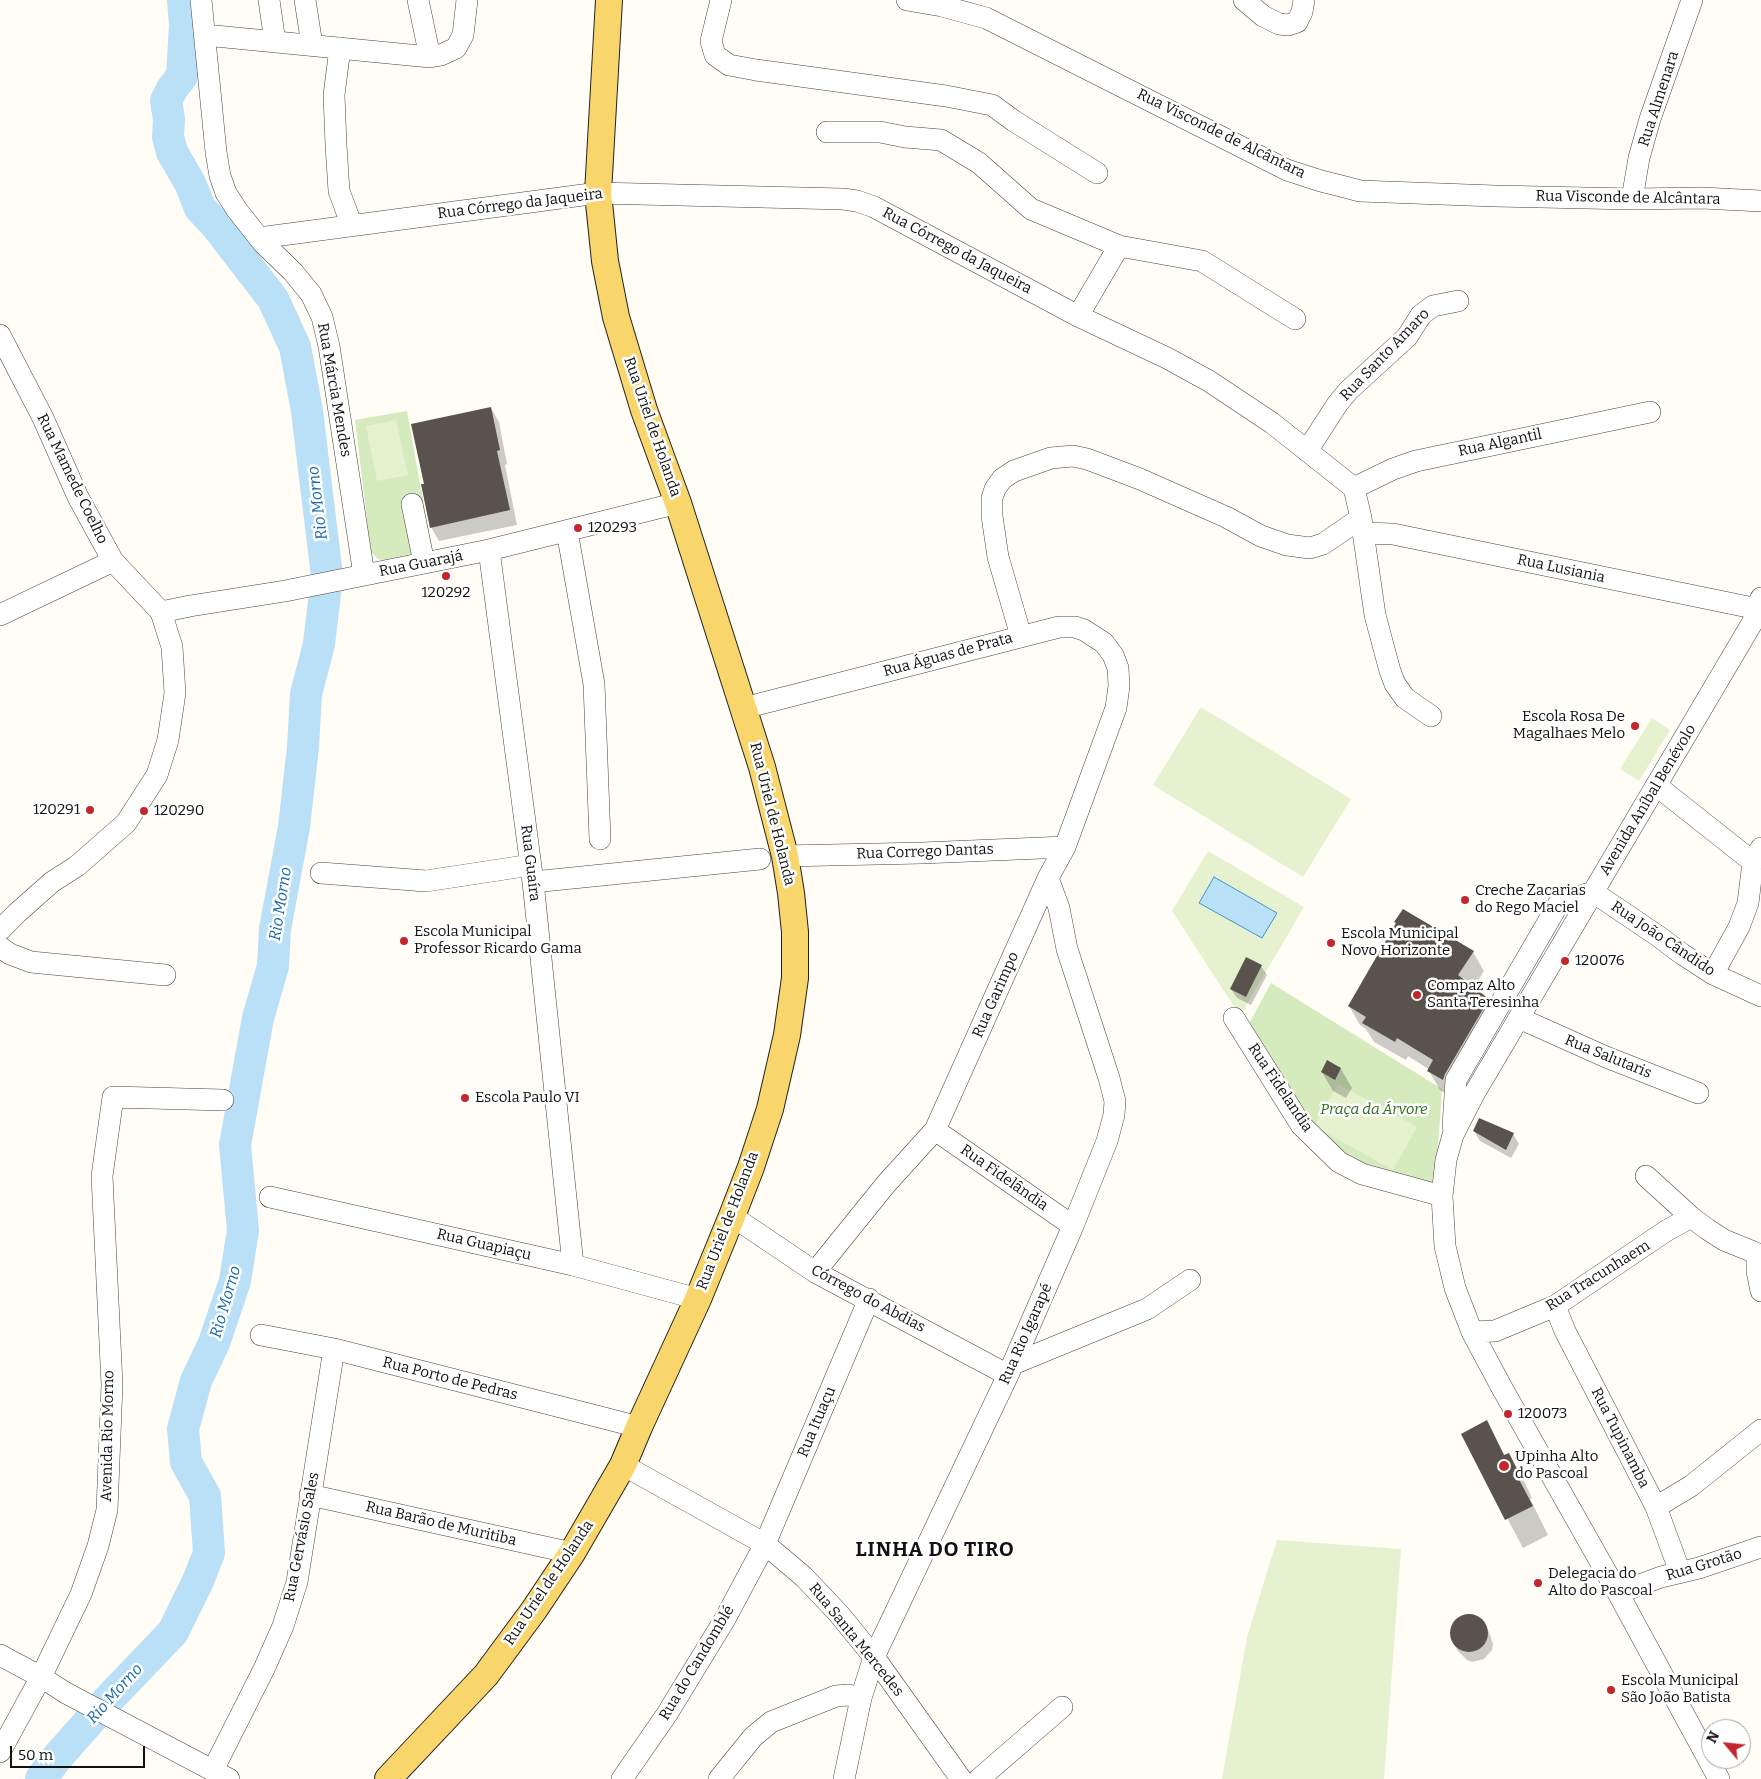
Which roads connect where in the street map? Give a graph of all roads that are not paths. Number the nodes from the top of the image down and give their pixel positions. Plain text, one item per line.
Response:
1 (201, 0) edge
2 (269, 0) edge
3 (305, 0) edge
4 (418, 0) edge
5 (467, 0) edge
6 (610, 0) edge
7 (721, 0) edge
8 (907, 0) edge
9 (1244, 0) edge
10 (1304, 0) edge
11 (1692, 0) edge
12 (205, 35) junction
13 (275, 42) junction
14 (312, 45) junction
15 (340, 48) junction
16 (430, 57) junction
17 (827, 132) dead end
18 (1097, 173) dead end
19 (598, 193) junction
20 (1632, 199) junction
21 (1761, 201) edge
22 (352, 226) junction
23 (259, 238) junction
24 (1119, 246) junction
25 (1458, 301) dead end
26 (1078, 316) junction
27 (1295, 319) dead end
28 (0, 335) edge
29 (1650, 412) dead end
30 (1306, 451) junction
31 (1354, 488) junction
32 (678, 503) junction
33 (412, 504) dead end
34 (1362, 526) junction
35 (568, 539) junction
36 (489, 550) junction
37 (113, 561) junction
38 (424, 563) junction
39 (364, 576) junction
40 (1759, 611) edge
41 (161, 612) junction
42 (0, 614) edge
43 (1021, 636) junction
44 (1118, 686) joint
45 (744, 708) junction
46 (1431, 716) dead end
47 (1657, 786) junction
48 (600, 839) dead end
49 (1065, 847) junction
50 (1757, 855) edge
51 (786, 856) junction
52 (760, 859) dead end
53 (321, 873) dead end
54 (532, 874) junction
55 (1048, 878) junction
56 (1593, 892) junction
57 (0, 930) edge
58 (0, 947) edge
59 (1713, 974) junction
60 (165, 975) dead end
61 (1761, 996) edge
62 (1234, 1018) dead end
63 (1519, 1018) junction
64 (1698, 1093) dead end
65 (223, 1100) dead end
66 (936, 1130) junction
67 (1452, 1135) junction
68 (1646, 1176) dead end
69 (1442, 1196) junction
70 (270, 1197) dead end
71 (732, 1216) junction
72 (1691, 1217) junction
73 (1074, 1226) junction
74 (1759, 1254) edge
75 (573, 1265) junction
76 (815, 1272) junction
77 (1190, 1280) dead end
78 (1761, 1291) edge
79 (698, 1299) junction
80 (869, 1299) junction
81 (1554, 1306) junction
82 (1472, 1332) junction
83 (261, 1335) dead end
84 (334, 1349) junction
85 (1011, 1369) junction
86 (638, 1427) junction
87 (1761, 1430) edge
88 (623, 1465) junction
89 (310, 1495) junction
90 (1656, 1507) junction
91 (765, 1544) junction
92 (1761, 1547) edge
93 (572, 1553) junction
94 (1680, 1572) junction
95 (1618, 1593) junction
96 (0, 1655) edge
97 (874, 1657) junction
98 (41, 1677) junction
99 (861, 1698) junction
100 (1062, 1707) dead end
101 (0, 1752) edge
102 (221, 1774) edge
103 (388, 1779) edge
104 (622, 1779) edge
105 (719, 1779) edge
106 (844, 1779) edge
107 (961, 1779) edge
108 (979, 1779) edge
109 (1719, 1779) edge

1 - 12 street, Rua Márcia Mendes
2 - 13 street
3 - 14 street
4 - 16 street
5 - 16 street
6 - 19 main road, Rua Uriel de Holanda
7 - 18 street
8 - 20 street, Rua Visconde de Alcântara
9 - 10 street
11 - 20 street, Rua Almenara
12 - 13 street
12 - 23 street, Rua Márcia Mendes
13 - 14 street
14 - 15 street
15 - 16 street
15 - 22 street
17 - 24 street
19 - 22 street, Rua Córrego da Jaqueira
19 - 26 street, Rua Córrego da Jaqueira
19 - 32 main road, Rua Uriel de Holanda
20 - 21 street, Rua Visconde de Alcântara
22 - 23 street, Rua Córrego da Jaqueira
23 - 39 street, Rua Márcia Mendes
24 - 26 street
24 - 27 street
25 - 30 street, Rua Santo Amaro
26 - 30 street, Rua Córrego da Jaqueira
28 - 37 street, Rua Mamede Coelho
29 - 31 street, Rua Algantil
30 - 31 street, Rua Córrego da Jaqueira
31 - 34 street
32 - 35 street, Rua Guarajá
32 - 45 main road, Rua Uriel de Holanda
33 - 38 street
34 - 40 street, Rua Lusiania
34 - 43 street
34 - 46 street
35 - 36 street, Rua Guarajá
35 - 48 street
36 - 38 street, Rua Guarajá
36 - 54 street, Rua Guaíra
37 - 41 street, Rua Mamede Coelho
37 - 42 street
38 - 39 street, Rua Guarajá
39 - 41 street, Rua Guarajá
40 - 47 street, Avenida Aníbal Benévolo
41 - 57 street, Rua Mamede Coelho
43 - 44 street, Rua Águas de Prata
43 - 45 street, Rua Águas de Prata
44 - 49 street, Rua Garimpo
45 - 51 main road, Rua Uriel de Holanda
47 - 50 street
47 - 56 street, Avenida Aníbal Benévolo
49 - 51 street, Rua Corrego Dantas
49 - 55 street, Rua Garimpo
50 - 59 street
51 - 71 main road, Rua Uriel de Holanda
52 - 54 street
53 - 54 street
54 - 75 street, Rua Guaíra
55 - 66 street, Rua Garimpo
55 - 73 street, Rua Rio Igarapé
56 - 59 street, Rua João Cândido
56 - 63 street, Avenida Aníbal Benévolo
56 - 67 street
58 - 60 street
59 - 61 street, Rua João Cândido
62 - 69 street, Rua Fidelandia
63 - 64 street, Rua Salutaris
63 - 67 street, Avenida Aníbal Benévolo
65 - 98 street, Avenida Rio Morno
66 - 73 street, Rua Fidelândia
66 - 76 street, Rua Garimpo
67 - 69 street, Avenida Aníbal Benévolo
68 - 72 street
69 - 82 street, Avenida Aníbal Benévolo
70 - 75 street, Rua Guapiaçu
71 - 76 street, Córrego do Abdias
71 - 79 main road, Rua Uriel de Holanda
72 - 74 street
72 - 81 street, Rua Tracunhaem
73 - 85 street, Rua Rio Igarapé
74 - 78 street
75 - 79 street, Rua Guapiaçu
76 - 80 street, Córrego do Abdias
77 - 85 street
79 - 86 main road, Rua Uriel de Holanda
80 - 85 street, Córrego do Abdias
80 - 91 street, Rua Ituaçu
81 - 82 street, Rua Tracunhaem
81 - 90 street, Rua Tupinamba
82 - 95 street, Avenida Aníbal Benévolo
83 - 84 street, Rua Porto de Pedras
84 - 86 street, Rua Porto de Pedras
84 - 89 street, Rua Gervásio Sales
85 - 97 street, Rua Rio Igarapé
86 - 88 main road, Rua Uriel de Holanda
87 - 90 street
88 - 91 street, Rua Santa Mercedes
88 - 93 main road, Rua Uriel de Holanda
89 - 93 street, Rua Barão de Muritiba
89 - 102 street, Rua Gervásio Sales
90 - 94 street, Rua Tupinamba
91 - 97 street, Rua Santa Mercedes
91 - 104 street, Rua do Candomblé
92 - 94 street, Rua Grotão
93 - 103 main road, Rua Uriel de Holanda
94 - 95 street, Rua Grotão
95 - 109 street, Avenida Aníbal Benévolo
96 - 98 street
97 - 99 street, Rua Rio Igarapé
97 - 107 street, Rua Santa Mercedes
98 - 101 street, Avenida Rio Morno
98 - 102 street
99 - 105 street
99 - 106 street, Rua Rio Igarapé
100 - 108 street

